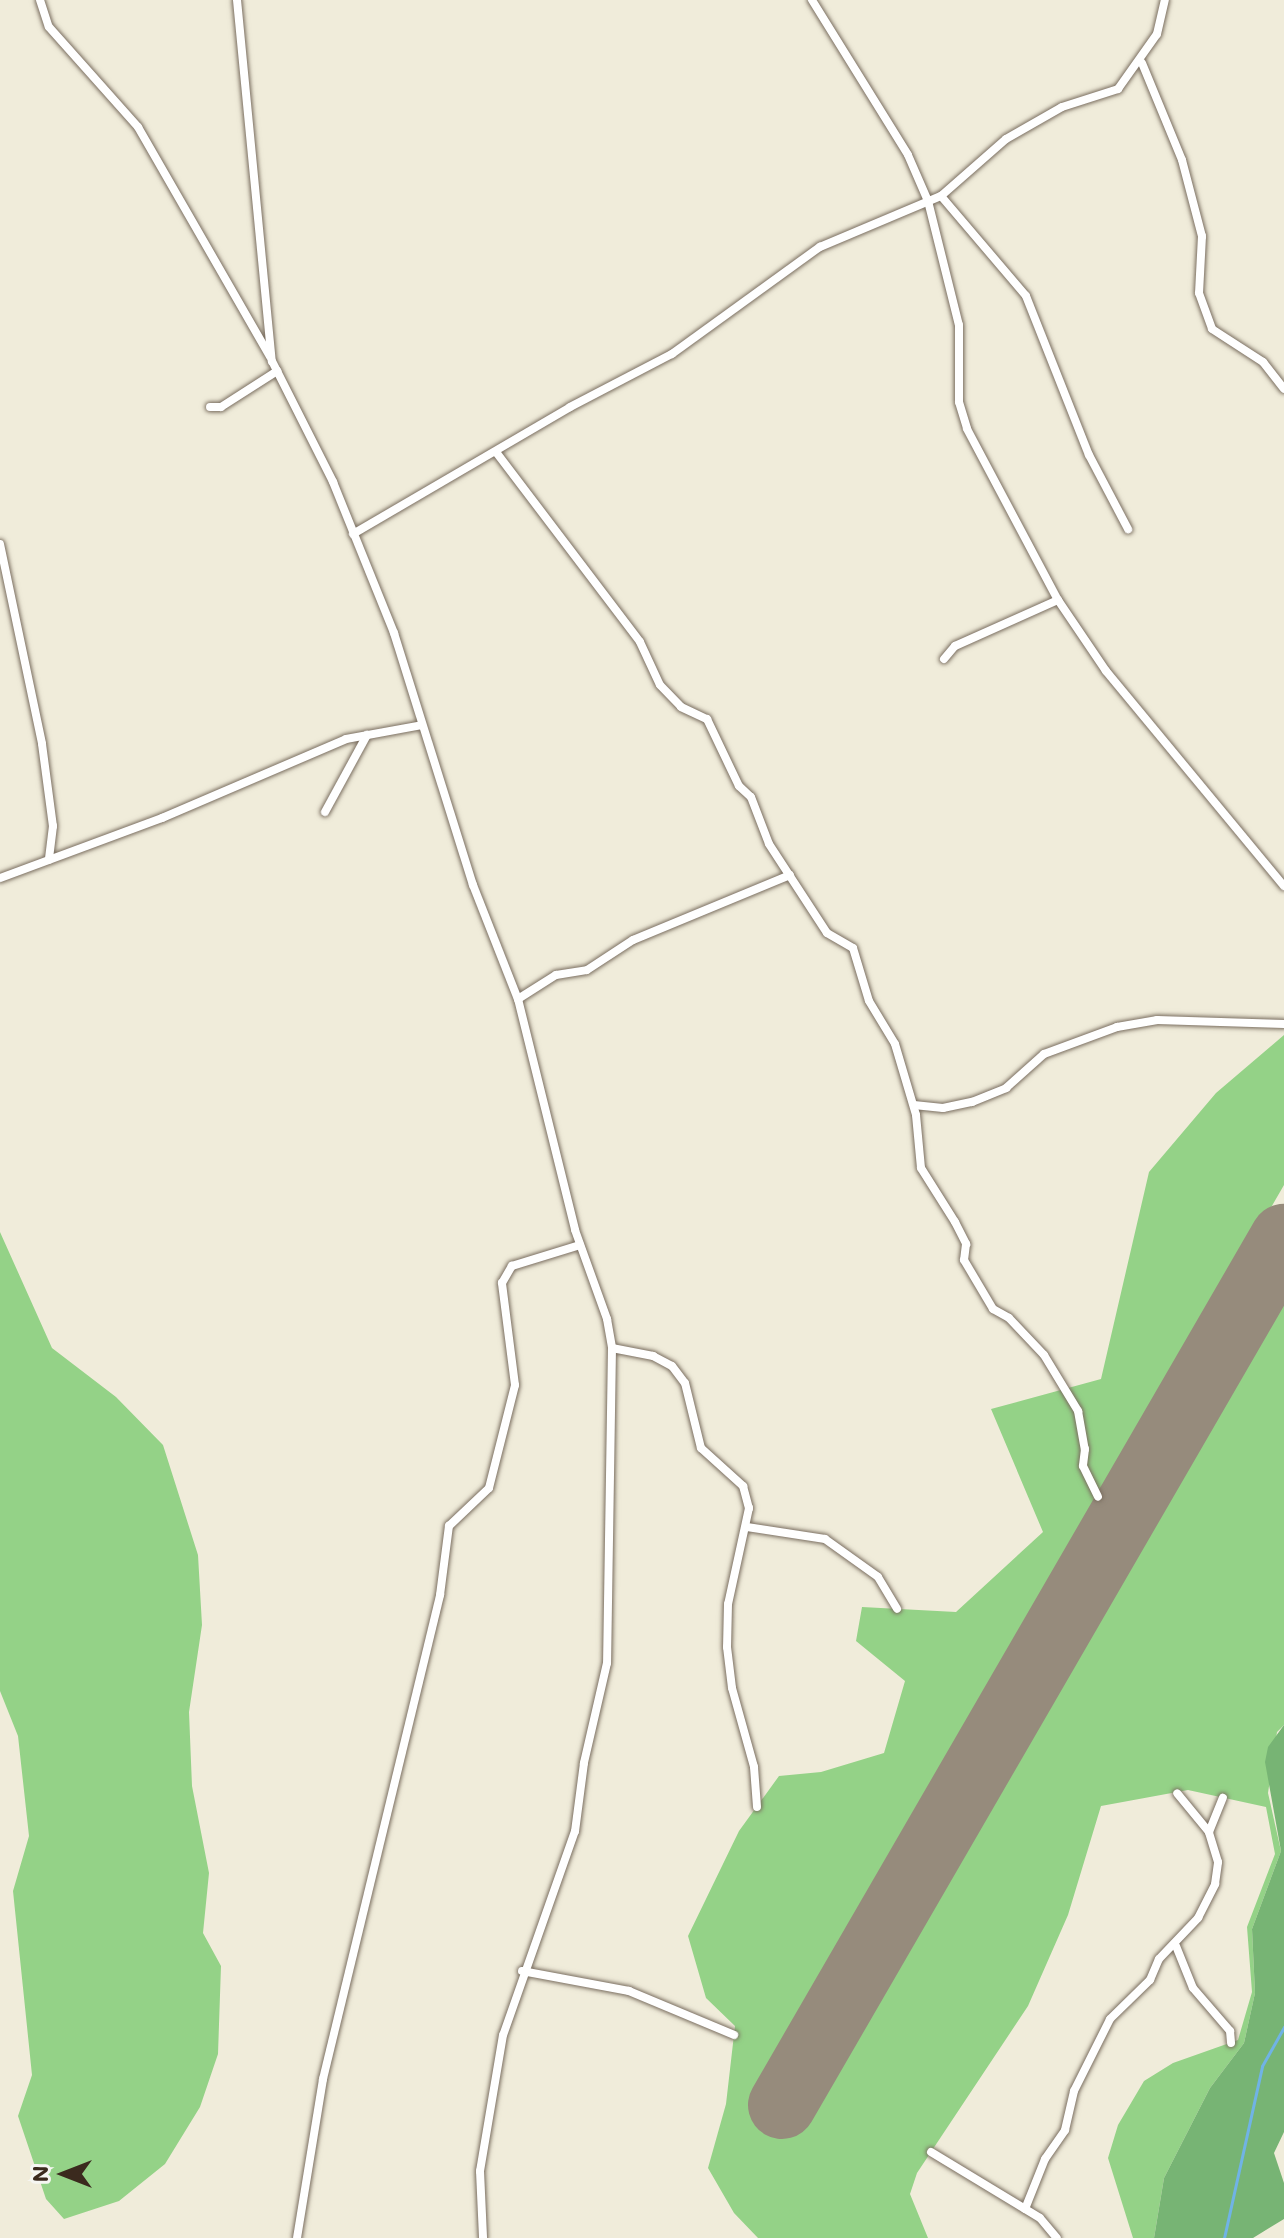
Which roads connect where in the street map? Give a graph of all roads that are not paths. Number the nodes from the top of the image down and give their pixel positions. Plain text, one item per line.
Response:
1 (40, 0) edge
2 (237, 0) edge
3 (812, 0) edge
4 (1165, 0) edge
5 (1142, 63) junction
6 (941, 196) junction
7 (928, 201) junction
8 (272, 361) junction
9 (277, 371) junction
10 (1284, 389) edge
11 (210, 407) dead end
12 (496, 452) junction
13 (1128, 529) dead end
14 (353, 534) junction
15 (0, 544) edge
16 (1058, 600) junction
17 (944, 659) dead end
18 (422, 725) junction
19 (367, 735) junction
20 (325, 812) dead end
21 (49, 860) junction
22 (790, 875) junction
23 (0, 878) edge
24 (1284, 886) edge
25 (518, 999) junction
26 (1284, 1024) edge
27 (914, 1105) junction
28 (580, 1245) junction
29 (612, 1348) junction
30 (1098, 1497) dead end
31 (747, 1527) junction
32 (897, 1609) dead end
33 (1177, 1793) dead end
34 (1223, 1798) dead end
35 (757, 1807) dead end
36 (1209, 1832) junction
37 (1176, 1946) junction
38 (522, 1971) junction
39 (734, 2035) dead end
40 (1231, 2043) dead end
41 (931, 2152) dead end
42 (1025, 2209) junction
43 (297, 2238) edge
44 (483, 2238) edge
45 (1057, 2238) edge

1 - 8 street
2 - 8 street
3 - 7 street
4 - 5 street
5 - 6 street
5 - 10 street
6 - 7 street
6 - 13 street
7 - 12 street
7 - 16 street
8 - 9 street
9 - 11 street
9 - 14 street
12 - 14 street
12 - 22 street
14 - 18 street
15 - 21 street
16 - 17 street
16 - 24 street
18 - 19 street
18 - 25 street
19 - 20 street
19 - 21 street
21 - 23 street
22 - 25 street
22 - 27 street
25 - 28 street
26 - 27 street
27 - 30 street
28 - 29 street
28 - 43 street
29 - 31 street
29 - 38 street
31 - 32 street
31 - 35 street
33 - 36 street
34 - 36 street
36 - 37 street
37 - 40 street
37 - 42 street
38 - 39 street
38 - 44 street
41 - 42 street
42 - 45 street

